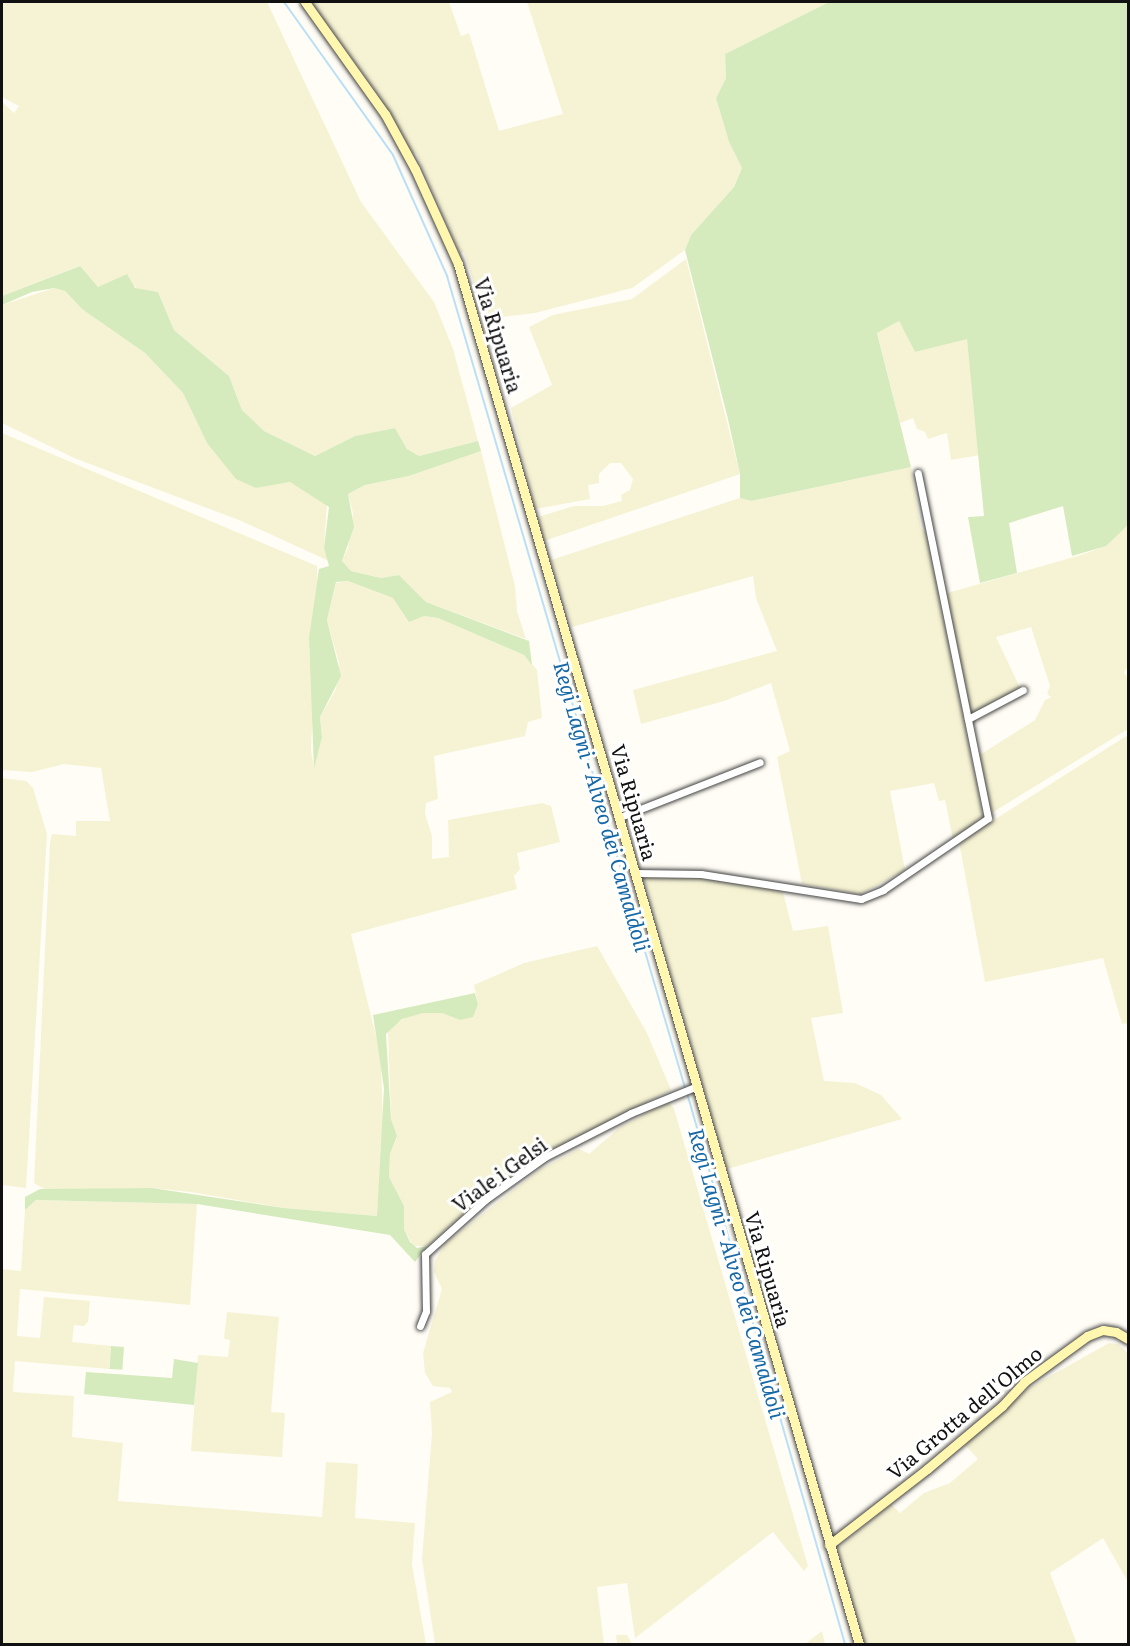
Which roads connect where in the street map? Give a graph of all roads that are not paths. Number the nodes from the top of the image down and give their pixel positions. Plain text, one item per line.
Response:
1 (305, 2) edge
2 (918, 474) dead end
3 (1023, 690) dead end
4 (968, 719) junction
5 (760, 762) dead end
6 (620, 816) junction
7 (636, 873) junction
8 (697, 1086) junction
9 (420, 1326) dead end
10 (1128, 1339) edge
11 (829, 1545) junction
12 (859, 1644) edge

1 - 6 street, Via Ripuaria
2 - 4 street
3 - 4 street
4 - 7 street
5 - 6 street
6 - 7 street, Via Ripuaria
7 - 8 street, Via Ripuaria
8 - 9 street, Viale i Gelsi
8 - 11 street, Via Ripuaria
10 - 11 street, Via Grotta dell'Olmo
11 - 12 street, Via Ripuaria

